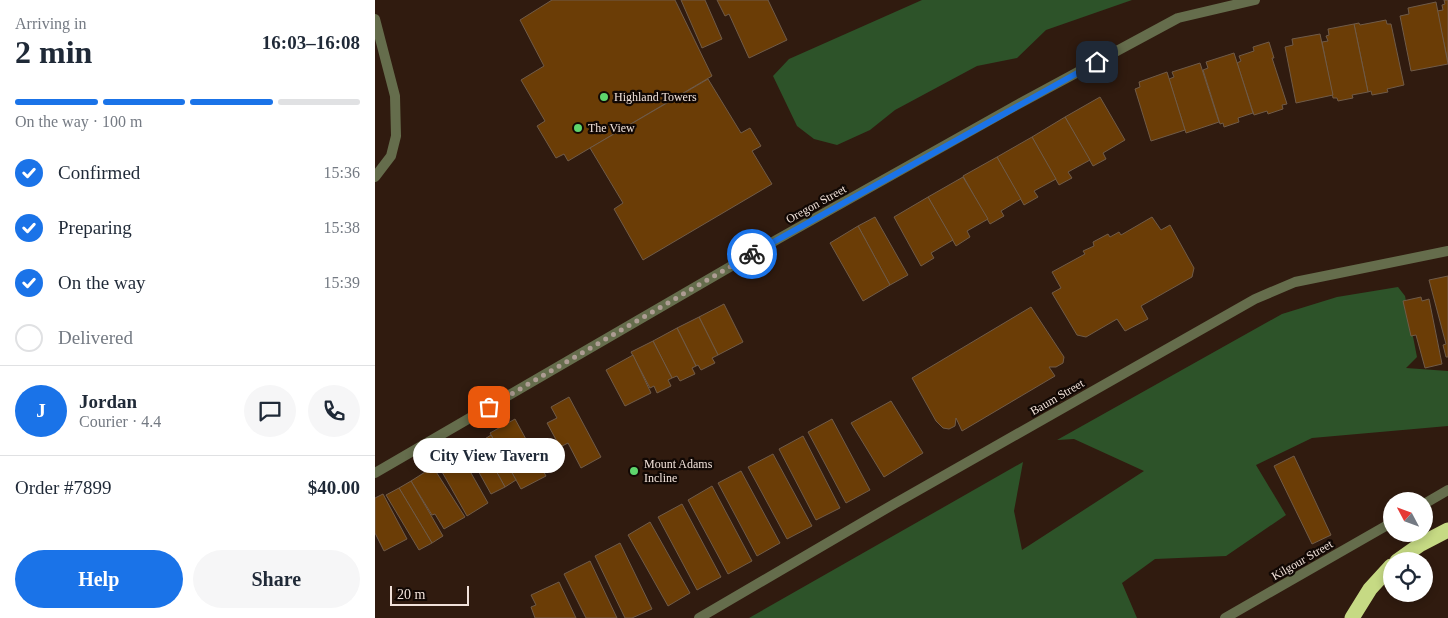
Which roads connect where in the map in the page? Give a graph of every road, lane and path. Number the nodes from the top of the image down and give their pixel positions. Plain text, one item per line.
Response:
1 (1255, 0) edge
2 (375, 19) edge
3 (375, 177) edge
4 (1448, 250) edge
5 (375, 473) edge
6 (1448, 490) edge
7 (1433, 499) edge
8 (1383, 528) edge
9 (1448, 530) edge
10 (1410, 552) edge
11 (1383, 575) edge
12 (699, 618) edge
13 (1225, 618) edge
14 (1352, 618) edge

1 - 5 street, Oregon Street
2 - 3 street
4 - 12 street, Baum Street
6 - 7 street
8 - 13 street, Kilgour Street
9 - 10 highway
11 - 14 highway

